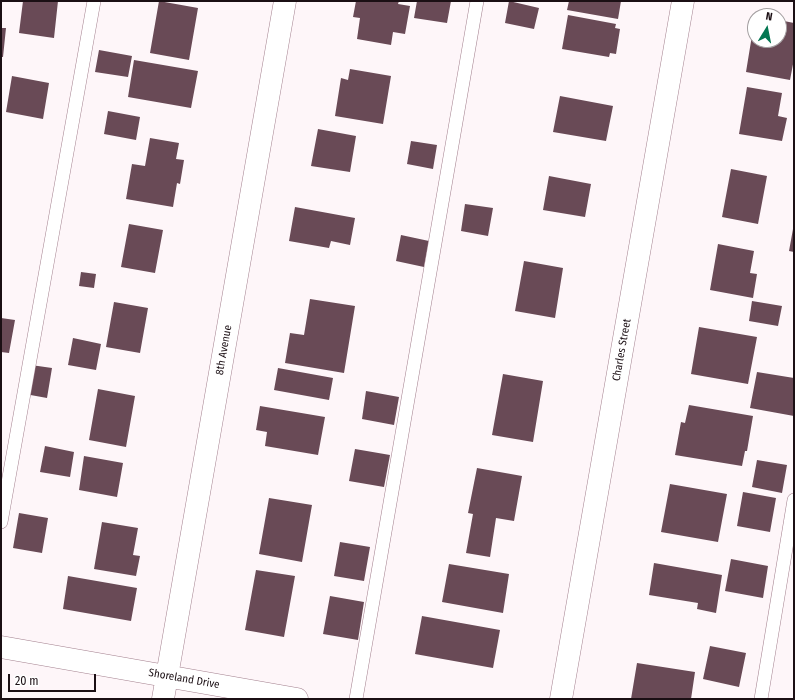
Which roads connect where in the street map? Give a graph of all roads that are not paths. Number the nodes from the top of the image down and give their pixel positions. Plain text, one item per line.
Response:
1 (94, 1) edge
2 (285, 1) edge
3 (477, 1) edge
4 (683, 1) edge
5 (794, 500) edge
6 (1, 522) edge
7 (1, 647) edge
8 (166, 676) junction
9 (163, 699) edge
10 (297, 699) edge
11 (356, 699) edge
12 (561, 699) edge
13 (761, 699) edge

1 - 6 lane
2 - 8 street, 8th Avenue
3 - 11 lane
4 - 12 street, Charles Street
5 - 13 lane
7 - 8 street, Shoreland Drive
8 - 9 street, 8th Avenue
8 - 10 street, Shoreland Drive

